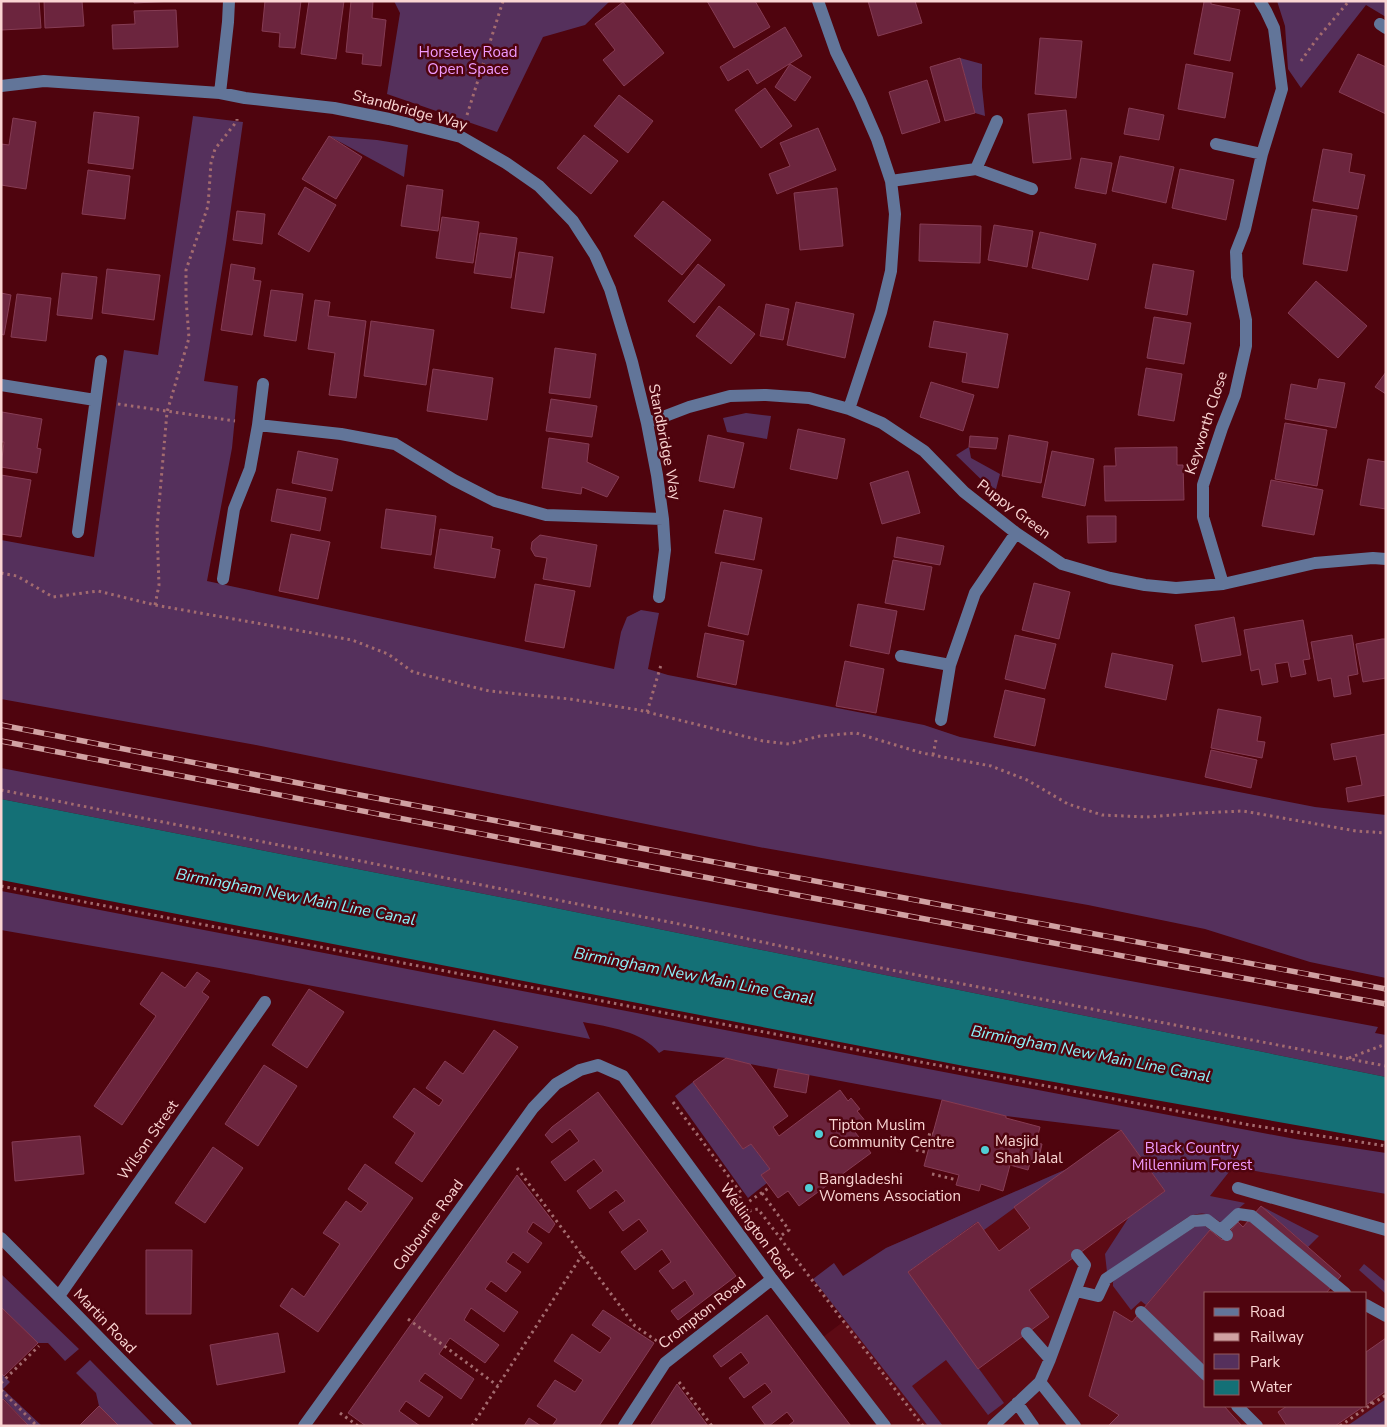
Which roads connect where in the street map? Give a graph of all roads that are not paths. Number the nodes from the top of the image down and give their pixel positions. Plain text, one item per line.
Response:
1 (229, 1) edge
2 (818, 1) edge
3 (1260, 1) edge
4 (1, 86) edge
5 (220, 93) junction
6 (997, 121) dead end
7 (1216, 144) dead end
8 (1262, 154) junction
9 (976, 169) junction
10 (891, 181) junction
11 (1032, 189) dead end
12 (101, 361) dead end
13 (263, 384) dead end
14 (1, 385) edge
15 (95, 400) junction
16 (849, 409) junction
17 (647, 423) junction
18 (258, 424) junction
19 (663, 519) junction
20 (78, 532) dead end
21 (1016, 533) junction
22 (1386, 559) edge
23 (223, 579) dead end
24 (1223, 584) junction
25 (659, 597) dead end
26 (901, 656) dead end
27 (950, 665) junction
28 (941, 720) dead end
29 (264, 1002) dead end
30 (598, 1066) joint
31 (1238, 1188) dead end
32 (1386, 1230) edge
33 (1, 1238) edge
34 (1077, 1255) dead end
35 (772, 1279) junction
36 (1076, 1291) junction
37 (1344, 1292) edge
38 (59, 1296) junction
39 (1367, 1306) edge
40 (1141, 1312) dead end
41 (1386, 1316) edge
42 (1027, 1332) dead end
43 (1050, 1358) junction
44 (1204, 1373) edge
45 (1040, 1382) junction
46 (1017, 1404) junction
47 (1238, 1407) edge
48 (186, 1426) edge
49 (304, 1426) edge
50 (624, 1426) edge
51 (885, 1426) edge
52 (993, 1426) edge
53 (1033, 1426) edge
54 (1075, 1426) edge
55 (1257, 1426) edge

1 - 5 street
2 - 10 street
3 - 8 street, Keyworth Close
4 - 5 street, Standbridge Way
5 - 17 street, Standbridge Way
6 - 9 street
7 - 8 street
8 - 24 street, Keyworth Close
9 - 10 street
9 - 11 street
10 - 16 street
12 - 15 street
13 - 18 street
14 - 15 street
15 - 20 street
16 - 17 street, Puppy Green
16 - 21 street, Puppy Green
17 - 19 street, Standbridge Way
18 - 19 street
18 - 23 street
19 - 25 street, Standbridge Way
21 - 24 street, Puppy Green
21 - 27 street
22 - 24 street, Puppy Green
26 - 27 street
27 - 28 street
29 - 38 street, Wilson Street
30 - 35 street, Wellington Road
30 - 49 street, Colbourne Road
31 - 32 street
33 - 38 street, Martin Road
34 - 36 street
35 - 50 street, Crompton Road
35 - 51 street, Wellington Road
36 - 37 street
36 - 43 street
38 - 48 street, Martin Road
39 - 41 street
40 - 44 street
42 - 43 street
43 - 45 street
45 - 46 street
45 - 54 street
46 - 52 street
46 - 53 street
47 - 55 street

